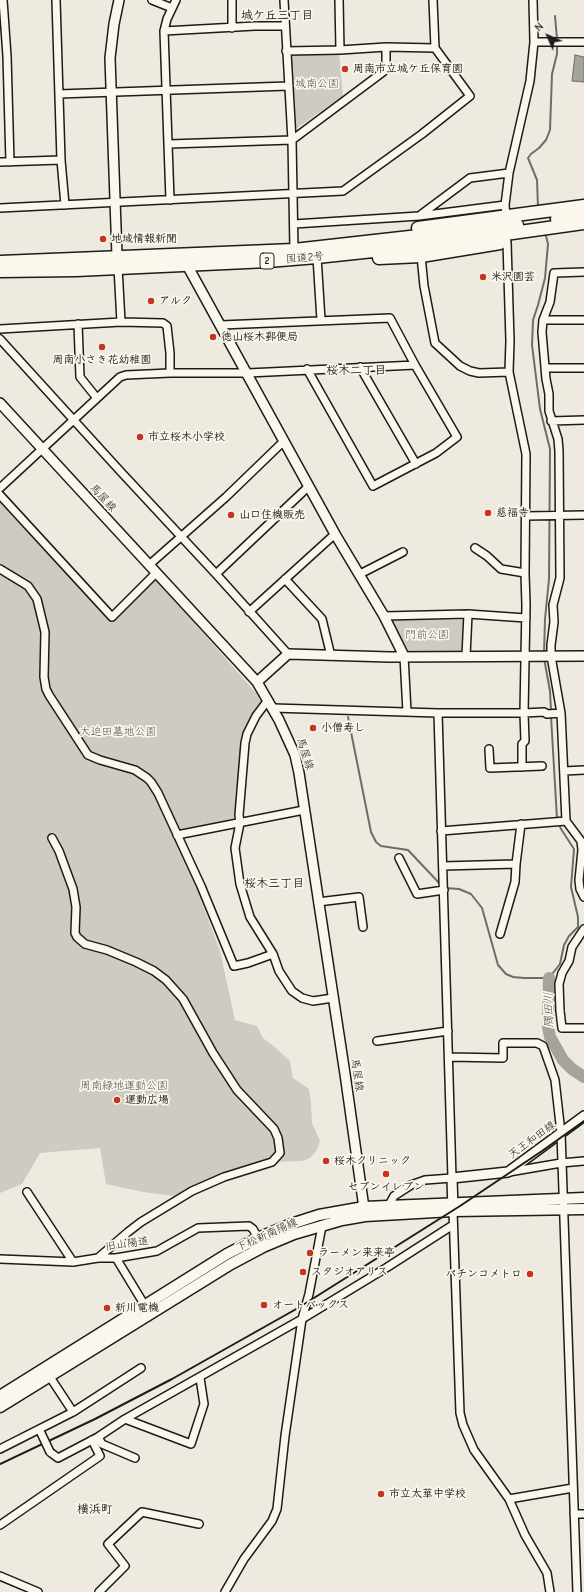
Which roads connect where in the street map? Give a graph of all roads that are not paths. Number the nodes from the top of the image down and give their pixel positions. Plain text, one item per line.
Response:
1 (3, 0) edge
2 (56, 0) edge
3 (119, 0) edge
4 (152, 0) edge
5 (176, 0) edge
6 (232, 0) edge
7 (284, 0) edge
8 (339, 0) edge
9 (433, 0) edge
10 (533, 0) edge
11 (172, 8) junction
12 (284, 26) junction
13 (232, 28) junction
14 (164, 31) junction
15 (534, 42) junction
16 (584, 42) edge
17 (386, 47) junction
18 (435, 48) junction
19 (340, 50) junction
20 (286, 51) junction
21 (288, 86) junction
22 (112, 91) junction
23 (166, 91) junction
24 (59, 94) junction
25 (292, 140) junction
26 (169, 144) junction
27 (61, 160) junction
28 (0, 162) edge
29 (10, 162) junction
30 (509, 173) junction
31 (293, 193) junction
32 (170, 200) junction
33 (115, 202) junction
34 (65, 205) junction
35 (584, 206) edge
36 (0, 208) edge
37 (505, 211) junction
38 (584, 215) edge
39 (419, 216) junction
40 (553, 223) junction
41 (584, 223) edge
42 (294, 224) junction
43 (533, 226) junction
44 (584, 231) edge
45 (507, 242) junction
46 (294, 250) junction
47 (322, 253) junction
48 (421, 256) junction
49 (0, 262) edge
50 (117, 262) junction
51 (187, 265) junction
52 (0, 271) edge
53 (584, 272) edge
54 (321, 320) junction
55 (544, 320) junction
56 (584, 320) edge
57 (121, 322) junction
58 (78, 324) junction
59 (221, 325) junction
60 (0, 329) edge
61 (0, 339) edge
62 (415, 365) junction
63 (360, 367) junction
64 (546, 368) junction
65 (584, 368) edge
66 (308, 369) junction
67 (509, 372) junction
68 (170, 373) junction
69 (248, 373) junction
70 (96, 397) junction
71 (0, 403) edge
72 (72, 420) junction
73 (584, 420) edge
74 (551, 421) junction
75 (284, 441) junction
76 (41, 449) junction
77 (416, 464) junction
78 (309, 486) junction
79 (0, 488) edge
80 (0, 495) edge
81 (560, 515) junction
82 (584, 515) edge
83 (526, 516) junction
84 (335, 534) junction
85 (181, 537) junction
86 (475, 548) dead end
87 (403, 552) dead end
88 (149, 565) junction
89 (0, 569) edge
90 (156, 573) junction
91 (525, 573) junction
92 (216, 574) junction
93 (360, 574) junction
94 (285, 579) junction
95 (249, 612) junction
96 (468, 614) junction
97 (384, 616) junction
98 (526, 618) junction
99 (288, 654) junction
100 (331, 656) junction
101 (404, 656) junction
102 (466, 656) junction
103 (551, 656) junction
104 (584, 656) edge
105 (525, 657) junction
106 (257, 682) junction
107 (271, 704) junction
108 (407, 712) junction
109 (438, 713) junction
110 (524, 713) junction
111 (562, 713) junction
112 (489, 749) dead end
113 (542, 766) dead end
114 (522, 767) junction
115 (584, 770) edge
116 (564, 771) junction
117 (304, 810) junction
118 (566, 821) junction
119 (240, 823) junction
120 (521, 824) junction
121 (441, 831) junction
122 (177, 835) junction
123 (52, 838) dead end
124 (399, 858) dead end
125 (516, 864) junction
126 (443, 866) junction
127 (444, 890) junction
128 (584, 896) edge
129 (318, 902) junction
130 (362, 927) dead end
131 (584, 929) edge
132 (500, 934) dead end
133 (273, 954) junction
134 (333, 998) junction
135 (584, 1028) edge
136 (448, 1030) junction
137 (377, 1040) dead end
138 (449, 1058) junction
139 (584, 1116) edge
140 (561, 1134) junction
141 (584, 1161) edge
142 (561, 1163) junction
143 (508, 1172) junction
144 (452, 1178) junction
145 (27, 1192) dead end
146 (563, 1198) junction
147 (584, 1198) edge
148 (389, 1205) junction
149 (453, 1207) junction
150 (584, 1208) edge
151 (563, 1209) junction
152 (364, 1211) junction
153 (453, 1225) junction
154 (322, 1226) junction
155 (258, 1238) junction
156 (263, 1247) junction
157 (98, 1258) junction
158 (116, 1258) junction
159 (0, 1259) edge
160 (73, 1262) junction
161 (145, 1305) junction
162 (150, 1314) junction
163 (302, 1319) junction
164 (45, 1368) junction
165 (141, 1368) dead end
166 (50, 1377) junction
167 (200, 1378) junction
168 (0, 1396) edge
169 (0, 1407) edge
170 (73, 1412) junction
171 (125, 1419) junction
172 (40, 1431) junction
173 (95, 1438) junction
174 (0, 1449) edge
175 (135, 1458) dead end
176 (573, 1488) junction
177 (509, 1499) junction
178 (574, 1514) junction
179 (584, 1514) edge
180 (0, 1524) edge
181 (199, 1524) dead end
182 (0, 1576) edge
183 (38, 1592) edge
184 (99, 1592) edge
185 (225, 1592) edge
186 (550, 1592) edge
187 (577, 1592) edge

1 - 29 street
2 - 24 street
3 - 22 street
4 - 11 street
5 - 11 street
6 - 13 street
7 - 12 street
8 - 19 street
9 - 18 street
10 - 15 street
11 - 14 street
12 - 13 street
12 - 20 street
13 - 14 street
14 - 23 street
15 - 16 street
15 - 30 street
17 - 18 street
17 - 19 street
17 - 25 street
18 - 31 street
19 - 20 street
20 - 21 street
21 - 23 street
21 - 25 street
22 - 23 street
22 - 24 street
22 - 33 street
23 - 26 street
24 - 27 street
25 - 26 street
25 - 31 street
26 - 32 street
27 - 29 street
27 - 34 street
28 - 29 street
30 - 37 street
30 - 39 street
31 - 32 street
31 - 42 street
32 - 33 street
33 - 34 street
33 - 50 street
34 - 36 street
35 - 40 highway, 2
37 - 39 street
37 - 43 highway, 2
37 - 47 highway, 2
38 - 40 highway, 国道2号 / 2
39 - 42 street
40 - 41 highway, 国道2号 / 2
40 - 43 highway, 国道2号 / 2
40 - 43 highway, 2
40 - 44 highway, 2
42 - 46 street
43 - 45 highway, 2
43 - 47 highway, 国道2号 / 2
45 - 48 highway, 2
45 - 67 street
46 - 47 highway, 国道2号 / 2
46 - 50 highway, 国道2号 / 2
47 - 48 highway, 2
47 - 51 highway, 国道2号 / 2
47 - 54 street
48 - 67 street
49 - 50 highway, 国道2号 / 2
50 - 51 highway, 国道2号 / 2
50 - 52 highway, 国道2号 / 2
50 - 57 street
51 - 59 street
53 - 55 street
54 - 59 street
54 - 62 street
55 - 56 street
55 - 64 street
57 - 58 street
57 - 68 street
58 - 60 street
58 - 70 street
59 - 69 street
61 - 72 street
62 - 63 street
62 - 77 street
63 - 66 street
63 - 77 street
64 - 65 street
64 - 74 street
66 - 69 street
66 - 77 street
67 - 83 street
68 - 69 street
68 - 70 street
69 - 75 street
70 - 72 street
71 - 76 street, 馬屋線
72 - 76 street
72 - 85 street
73 - 74 street
74 - 81 street
75 - 78 street
75 - 85 street
76 - 79 street
76 - 88 street, 馬屋線
78 - 84 street
78 - 92 street
80 - 90 street
81 - 82 street
81 - 83 street
81 - 103 street
83 - 91 street
84 - 93 street
84 - 94 street
85 - 88 street
85 - 92 street
86 - 91 street
87 - 93 street
88 - 90 street, 馬屋線
89 - 122 street
90 - 106 street, 馬屋線
91 - 98 street
92 - 95 street
93 - 97 street
94 - 95 street
94 - 100 street
95 - 99 street
96 - 97 street
96 - 98 street
96 - 102 street
97 - 101 street
98 - 105 street
99 - 100 street
99 - 106 street
100 - 101 street
101 - 102 street
101 - 108 street
102 - 105 street
103 - 104 street
103 - 105 street
103 - 111 street
105 - 110 street
106 - 107 street, 馬屋線
107 - 108 street
107 - 117 street, 馬屋線
107 - 119 street
108 - 109 street
109 - 110 street
109 - 121 street
110 - 111 street
110 - 114 street
111 - 116 street
112 - 114 street
113 - 114 street
115 - 116 street
116 - 118 street
117 - 119 street
117 - 129 street, 馬屋線
118 - 120 street
118 - 128 street
119 - 122 street
119 - 133 street
120 - 121 street
120 - 125 street
121 - 126 street
122 - 133 street
123 - 157 street
124 - 127 street
125 - 126 street
125 - 132 street
126 - 127 street
127 - 136 street
129 - 130 street
129 - 134 street, 馬屋線
131 - 135 street
133 - 134 street
134 - 152 street, 馬屋線
136 - 137 street
136 - 138 street
138 - 140 street
138 - 144 street
139 - 140 street, 天王和田線
140 - 142 street
140 - 143 street, 天王和田線
141 - 142 street
142 - 143 street
142 - 146 street
143 - 144 street, 天王和田線
144 - 148 street
144 - 149 street
145 - 160 street
146 - 147 main road, 下松新南陽線
146 - 149 main road, 下松新南陽線
146 - 151 street
148 - 149 main road, 下松新南陽線
148 - 152 main road, 下松新南陽線
149 - 151 main road, 下松新南陽線
149 - 152 main road, 下松新南陽線
149 - 153 street
150 - 151 main road, 下松新南陽線
151 - 176 street
152 - 154 main road, 下松新南陽線
152 - 155 main road, 下松新南陽線
153 - 163 street
153 - 177 street
154 - 156 main road, 下松新南陽線
154 - 163 street
155 - 156 street, 旧山陽道
155 - 158 street, 旧山陽道
155 - 161 main road, 下松新南陽線
156 - 162 main road, 下松新南陽線
157 - 158 street, 旧山陽道
157 - 160 street, 旧山陽道
158 - 161 street
159 - 160 street, 旧山陽道
161 - 162 street
161 - 164 main road, 下松新南陽線
162 - 166 main road, 下松新南陽線
163 - 167 street
163 - 185 street
164 - 166 street
164 - 168 main road, 下松新南陽線
165 - 170 street
166 - 169 main road, 下松新南陽線
166 - 170 street
167 - 171 street
167 - 171 street
170 - 172 street
171 - 173 street
172 - 173 street, bridge
172 - 174 street
173 - 175 street
173 - 180 street
176 - 177 street
176 - 178 street
177 - 186 street
178 - 179 street
178 - 187 street
181 - 184 street
182 - 183 street

